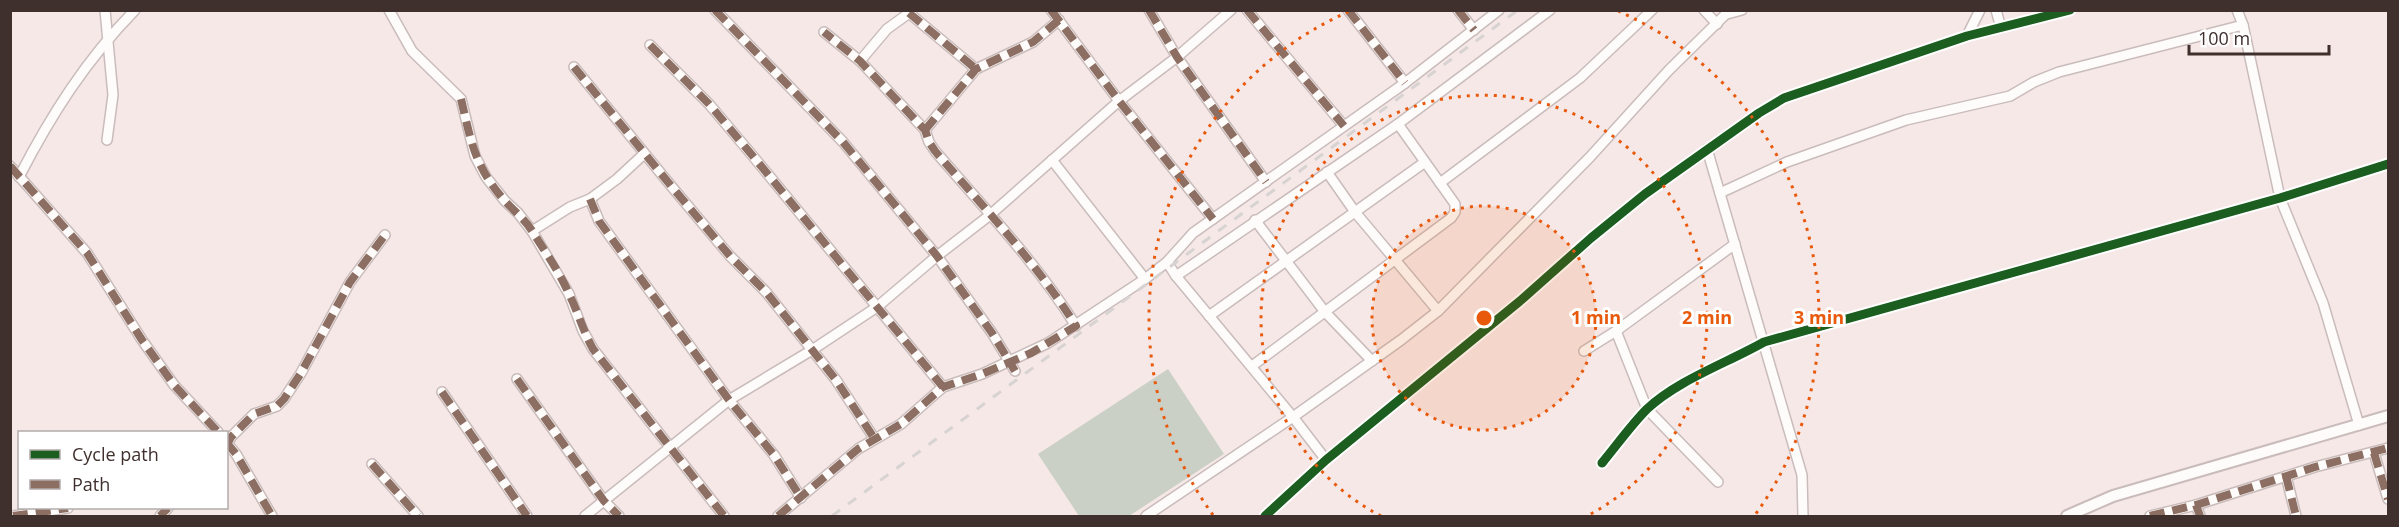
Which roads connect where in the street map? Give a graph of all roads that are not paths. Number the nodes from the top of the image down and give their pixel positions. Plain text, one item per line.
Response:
1 (105, 10) edge
2 (135, 10) edge
3 (389, 10) edge
4 (714, 10) edge
5 (1051, 10) edge
6 (1149, 10) edge
7 (1231, 10) edge
8 (1247, 10) edge
9 (1348, 10) edge
10 (1458, 10) edge
11 (1499, 10) edge
12 (1550, 10) edge
13 (1653, 10) edge
14 (1704, 10) edge
15 (1742, 10) edge
16 (1980, 10) edge
17 (1995, 10) edge
18 (2070, 10) edge
19 (2237, 10) edge
20 (911, 12) edge
21 (1728, 12) edge
22 (1059, 20) junction
23 (1717, 24) junction
24 (2243, 25) junction
25 (2001, 28) junction
26 (1474, 30) junction
27 (824, 32) dead end
28 (1967, 36) junction
29 (107, 39) junction
30 (650, 45) dead end
31 (1177, 57) junction
32 (860, 61) junction
33 (574, 67) dead end
34 (976, 69) junction
35 (1405, 83) junction
36 (1119, 101) junction
37 (1398, 124) junction
38 (1344, 126) junction
39 (925, 130) junction
40 (107, 140) dead end
41 (1707, 149) junction
42 (644, 154) junction
43 (1052, 160) junction
44 (1425, 162) junction
45 (2388, 164) edge
46 (10, 166) edge
47 (1327, 172) junction
48 (19, 177) junction
49 (1266, 182) junction
50 (1440, 183) junction
51 (1720, 193) junction
52 (2280, 198) junction
53 (590, 199) junction
54 (1355, 212) junction
55 (990, 215) junction
56 (1213, 219) junction
57 (1255, 220) junction
58 (532, 231) junction
59 (385, 235) dead end
60 (1735, 244) junction
61 (937, 256) junction
62 (1396, 261) junction
63 (1167, 262) junction
64 (1285, 262) junction
65 (1176, 276) junction
66 (1145, 279) junction
67 (877, 307) junction
68 (1438, 311) junction
69 (1325, 312) junction
70 (1209, 316) junction
71 (1076, 326) junction
72 (1616, 331) junction
73 (1764, 342) junction
74 (812, 350) junction
75 (1584, 351) dead end
76 (1372, 361) junction
77 (1013, 366) junction
78 (1252, 366) junction
79 (518, 379) dead end
80 (943, 387) junction
81 (441, 392) dead end
82 (729, 400) junction
83 (1647, 409) junction
84 (2388, 416) edge
85 (1293, 417) junction
86 (2359, 425) junction
87 (217, 431) edge
88 (874, 438) junction
89 (228, 442) edge
90 (228, 446) edge
91 (670, 447) junction
92 (2388, 448) edge
93 (2374, 453) junction
94 (1326, 460) junction
95 (1602, 463) dead end
96 (372, 464) dead end
97 (2286, 476) junction
98 (1718, 482) dead end
99 (801, 498) junction
100 (2388, 499) edge
101 (604, 501) junction
102 (2196, 505) junction
103 (56, 509) edge
104 (13, 516) edge
105 (272, 516) edge
106 (418, 516) edge
107 (527, 516) edge
108 (585, 516) edge
109 (619, 516) edge
110 (724, 516) edge
111 (778, 516) edge
112 (1146, 516) edge
113 (1265, 516) edge
114 (1803, 516) edge
115 (2067, 516) edge
116 (2150, 516) edge
117 (2200, 516) edge
118 (2296, 516) edge

1 - 29 street
2 - 29 street
3 - 58 street
4 - 61 street
5 - 22 street
6 - 31 street
7 - 31 street
8 - 38 street
9 - 35 street
10 - 26 street
11 - 26 street
12 - 37 street
13 - 50 street
14 - 23 street
15 - 21 street
16 - 28 street
17 - 25 street
18 - 25 street
19 - 24 street
20 - 32 street
20 - 34 street
21 - 23 street
22 - 34 street
22 - 36 street
23 - 68 street
24 - 51 street
24 - 52 street
25 - 28 street
26 - 35 street
27 - 32 street
28 - 41 street
29 - 40 street
29 - 48 street
30 - 67 street
31 - 36 street
31 - 49 street
32 - 39 street
33 - 42 street
34 - 39 street
35 - 38 street
36 - 43 street
36 - 56 street
37 - 44 street
37 - 47 street
38 - 49 street
39 - 55 street
41 - 51 street
41 - 94 street
42 - 53 street
42 - 74 street
43 - 55 street
43 - 66 street
44 - 50 street
44 - 54 street
45 - 52 street
46 - 48 street
47 - 54 street
47 - 57 street
48 - 87 street
49 - 56 street
50 - 62 street
51 - 60 street
52 - 73 street
52 - 86 street
53 - 58 street
53 - 82 street
54 - 62 street
54 - 64 street
55 - 61 street
55 - 71 street
56 - 63 street
57 - 64 street
57 - 65 street
58 - 91 street
59 - 89 street
60 - 72 street
60 - 73 street
61 - 67 street
61 - 77 street
62 - 68 street
62 - 69 street
63 - 65 street
63 - 66 street
64 - 69 street
64 - 70 street
65 - 70 street
66 - 71 street
67 - 74 street
67 - 80 street
68 - 76 street
69 - 76 street
69 - 78 street
70 - 78 street
71 - 77 street
72 - 75 street
72 - 83 street
73 - 83 street
73 - 114 street
74 - 82 street
74 - 88 street
76 - 85 street
77 - 80 street
78 - 85 street
79 - 101 street
80 - 88 street
81 - 107 street
82 - 91 street
82 - 99 street
83 - 95 street
83 - 98 street
84 - 86 street
85 - 94 street
85 - 112 street
86 - 115 street
88 - 99 street
90 - 105 street
91 - 101 street
91 - 110 street
92 - 93 street
93 - 97 street
93 - 100 street
94 - 113 street
96 - 106 street
97 - 102 street
97 - 118 street
99 - 111 street
101 - 108 street
101 - 109 street
102 - 116 street
102 - 117 street
103 - 104 street

